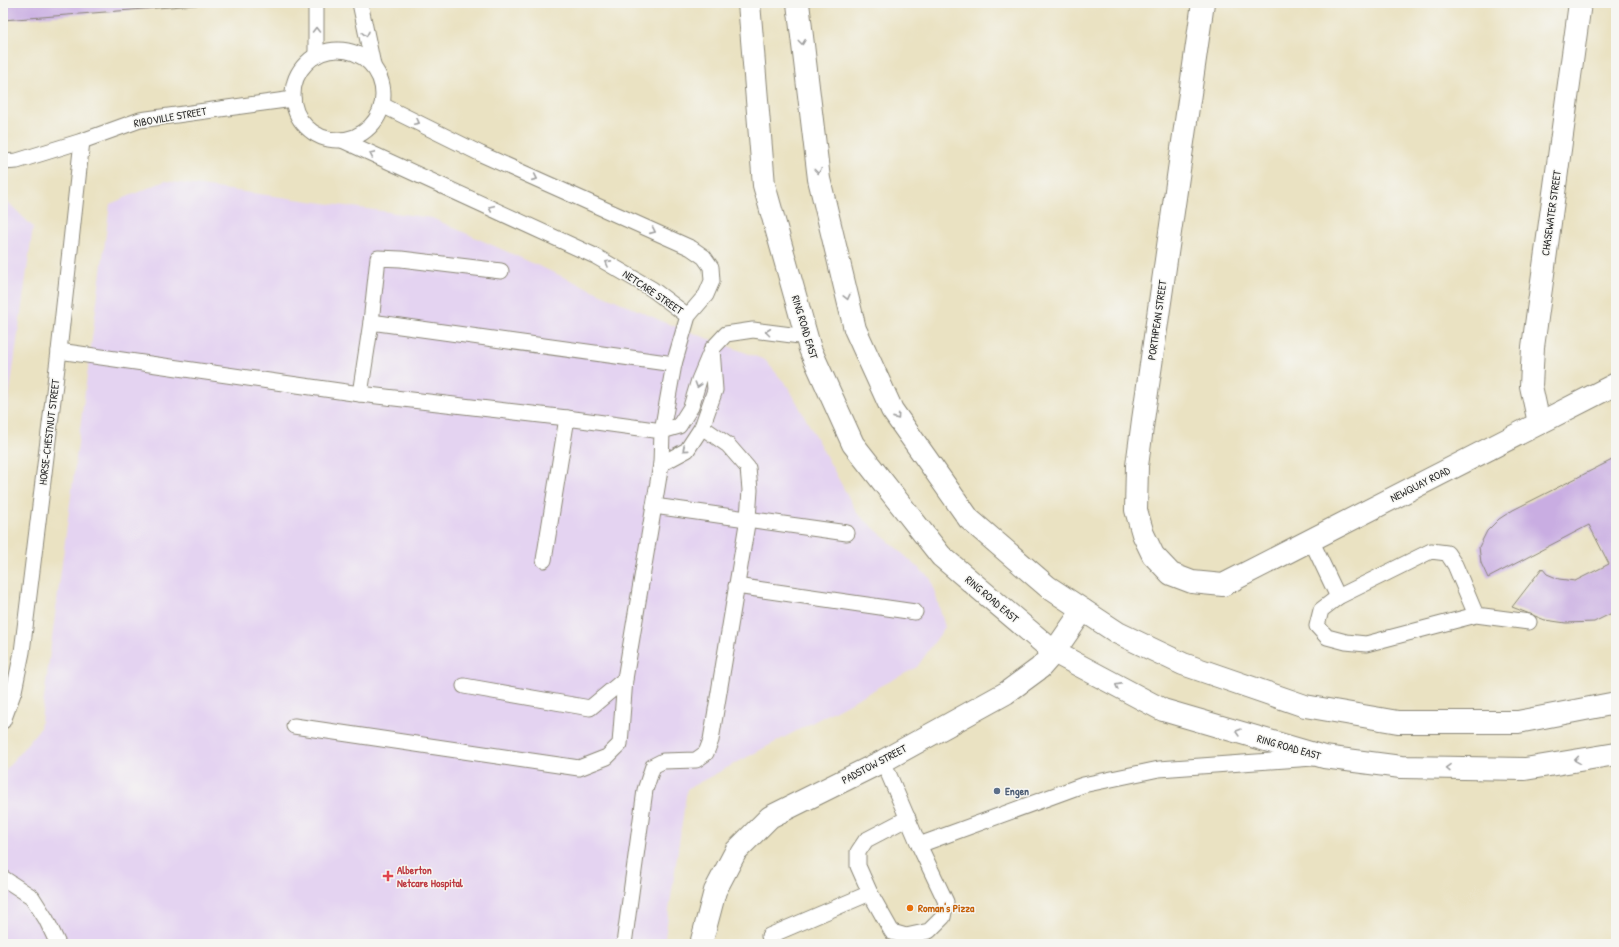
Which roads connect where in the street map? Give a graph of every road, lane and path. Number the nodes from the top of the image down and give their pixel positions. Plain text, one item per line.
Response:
1 (316, 3) edge
2 (360, 3) edge
3 (749, 3) edge
4 (798, 3) edge
5 (1203, 3) edge
6 (1580, 3) edge
7 (316, 56) junction
8 (373, 65) junction
9 (293, 99) junction
10 (382, 105) junction
11 (342, 140) junction
12 (82, 141) junction
13 (3, 162) edge
14 (501, 271) dead end
15 (688, 316) junction
16 (370, 322) junction
17 (807, 337) junction
18 (712, 349) junction
19 (59, 350) junction
20 (674, 364) junction
21 (1616, 384) edge
22 (360, 394) junction
23 (567, 418) junction
24 (1539, 423) junction
25 (702, 427) junction
26 (662, 431) junction
27 (660, 464) junction
28 (654, 506) junction
29 (748, 518) junction
30 (847, 533) dead end
31 (1311, 540) junction
32 (544, 560) dead end
33 (1223, 585) joint
34 (736, 586) junction
35 (1338, 597) junction
36 (1083, 610) junction
37 (915, 612) dead end
38 (1476, 614) junction
39 (1529, 622) dead end
40 (1054, 652) junction
41 (625, 680) junction
42 (464, 686) dead end
43 (1616, 703) edge
44 (3, 721) edge
45 (294, 726) dead end
46 (1616, 754) edge
47 (1324, 757) junction
48 (883, 760) junction
49 (908, 818) junction
50 (919, 845) junction
51 (3, 878) edge
52 (870, 893) junction
53 (769, 936) dead end
54 (58, 944) edge
55 (624, 944) edge
56 (701, 944) edge

7 -> 1 lane
2 -> 8 lane
3 - 17 main road, RING ROAD EAST
4 -> 36 main road
5 - 33 main road, PORTHPEAN STREET
6 - 24 main road, CHASEWATER STREET
7 - 8 lane
7 - 9 lane
8 - 10 lane
9 - 11 lane
9 - 12 lane, RIBOVILLE STREET
10 - 11 lane
10 -> 15 lane, NETCARE STREET
15 -> 11 lane, NETCARE STREET
12 - 13 lane, RIBOVILLE STREET
12 - 19 lane, HORSE-CHESTNUT STREET
14 - 16 lane
15 - 20 lane
16 - 20 lane
16 - 22 lane
17 -> 18 lane
17 - 40 main road, RING ROAD EAST
18 - 25 lane
18 -> 26 lane
19 - 22 lane
19 - 44 lane, HORSE-CHESTNUT STREET
20 - 26 lane
21 - 24 main road, NEWQUAY ROAD
22 - 23 lane
23 - 26 lane
23 - 32 lane
24 - 31 main road, NEWQUAY ROAD
25 -> 27 lane
25 - 29 lane
26 - 27 lane
27 - 28 lane
28 - 29 lane
28 - 41 lane
29 - 30 lane
29 - 34 lane
31 - 33 main road, NEWQUAY ROAD
31 - 35 lane
34 - 37 lane
34 - 55 lane
35 - 38 lane
35 - 38 lane
36 - 40 main road, PADSTOW STREET
36 - 43 main road
38 - 39 lane
47 -> 40 main road, RING ROAD EAST
40 - 48 main road, PADSTOW STREET
41 - 42 lane
41 - 45 lane
46 -> 47 main road, RING ROAD EAST
47 - 50 lane
48 - 49 lane
48 - 56 main road, PADSTOW STREET
49 - 50 lane
49 - 52 lane
50 - 52 lane
51 - 54 lane
52 - 53 lane

